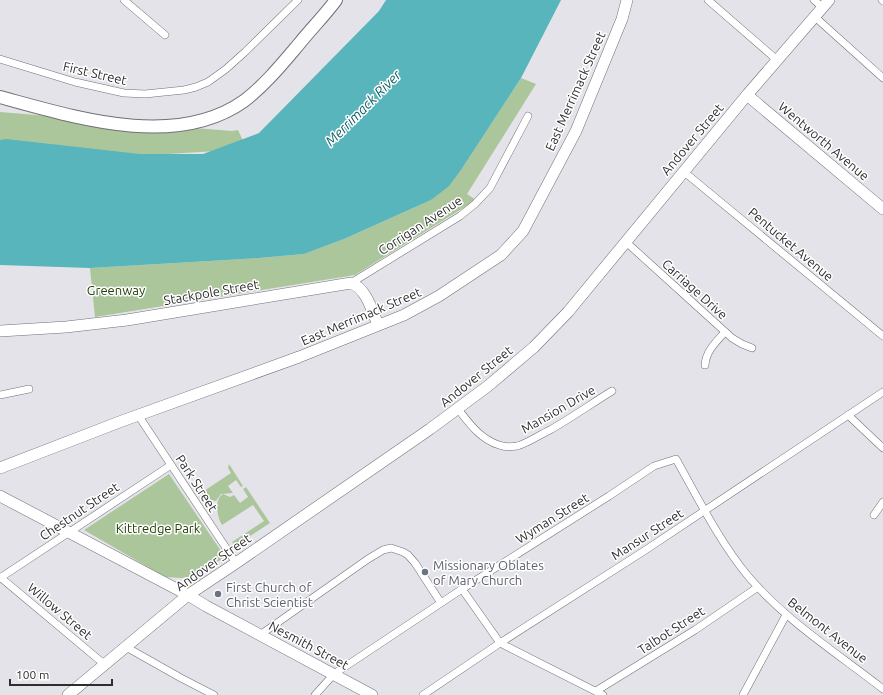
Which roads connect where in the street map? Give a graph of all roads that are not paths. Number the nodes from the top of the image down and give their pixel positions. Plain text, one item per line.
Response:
1 (124, 0) edge
2 (298, 0) edge
3 (336, 0) edge
4 (627, 0) edge
5 (708, 0) edge
6 (814, 0) edge
7 (826, 4) edge
8 (815, 17) junction
9 (165, 34) dead end
10 (0, 59) edge
11 (777, 60) junction
12 (883, 78) edge
13 (0, 92) edge
14 (747, 95) junction
15 (0, 97) edge
16 (0, 103) edge
17 (40, 108) junction
18 (528, 116) dead end
19 (683, 171) junction
20 (883, 209) edge
21 (626, 242) junction
22 (351, 283) junction
23 (378, 325) junction
24 (0, 331) edge
25 (725, 332) junction
26 (883, 336) edge
27 (752, 348) dead end
28 (705, 365) dead end
29 (28, 389) dead end
30 (612, 392) dead end
31 (883, 392) edge
32 (0, 395) edge
33 (458, 409) junction
34 (138, 415) junction
35 (848, 415) junction
36 (883, 448) edge
37 (171, 465) junction
38 (0, 468) edge
39 (0, 496) edge
40 (883, 502) edge
41 (705, 510) junction
42 (874, 515) dead end
43 (69, 532) junction
44 (236, 563) junction
45 (0, 577) edge
46 (758, 586) junction
47 (462, 589) junction
48 (188, 595) junction
49 (441, 603) junction
50 (786, 615) junction
51 (260, 635) junction
52 (500, 643) junction
53 (126, 646) junction
54 (104, 664) junction
55 (334, 674) junction
56 (883, 688) edge
57 (73, 693) edge
58 (599, 693) edge
59 (214, 695) edge
60 (314, 695) edge
61 (372, 695) edge
62 (423, 695) edge
63 (743, 695) edge
64 (878, 695) edge

1 - 9 street
2 - 10 street, First Street
3 - 17 main road
4 - 23 main road, East Merrimack Street
5 - 11 street
6 - 7 street
7 - 8 main road, Andover Street
8 - 11 main road, Andover Street
8 - 12 street
11 - 14 main road, Andover Street
13 - 17 main road
14 - 19 main road, Andover Street
14 - 20 main road, Wentworth Avenue
15 - 17 main road
16 - 17 main road
18 - 22 street, Corrigan Avenue
19 - 21 main road, Andover Street
19 - 26 street, Pentucket Avenue
21 - 25 street, Carriage Drive
21 - 33 main road, Andover Street
22 - 23 main road
22 - 24 main road, Stackpole Street
23 - 34 main road, East Merrimack Street
25 - 27 street, Carriage Drive
25 - 28 street
29 - 32 street
30 - 33 street, Mansion Drive
31 - 35 street, Mansur Street
33 - 44 main road, Andover Street
34 - 37 street, Park Street
34 - 38 main road, East Merrimack Street
35 - 36 street
35 - 41 street, Mansur Street
37 - 43 street, Chestnut Street
37 - 44 street, Park Street
39 - 43 main road, Nesmith Street
40 - 42 street
41 - 46 street, Belmont Avenue
41 - 47 street, Wyman Street
41 - 52 street, Mansur Street
43 - 45 street, Chestnut Street
43 - 48 main road, Nesmith Street
44 - 48 main road, Andover Street
45 - 54 street, Willow Street
46 - 50 street, Belmont Avenue
46 - 58 street, Talbot Street
47 - 49 street, Wyman Street
47 - 52 street
48 - 51 main road, Nesmith Street
48 - 53 main road, Andover Street
49 - 51 street
49 - 55 street, Wyman Street
50 - 56 street, Belmont Avenue
50 - 63 street
51 - 55 main road, Nesmith Street
52 - 58 street
52 - 62 street, Mansur Street
53 - 54 main road, Andover Street
53 - 59 street
54 - 57 main road, Andover Street
55 - 60 street, Wyman Street
55 - 61 main road, Nesmith Street
56 - 64 street

